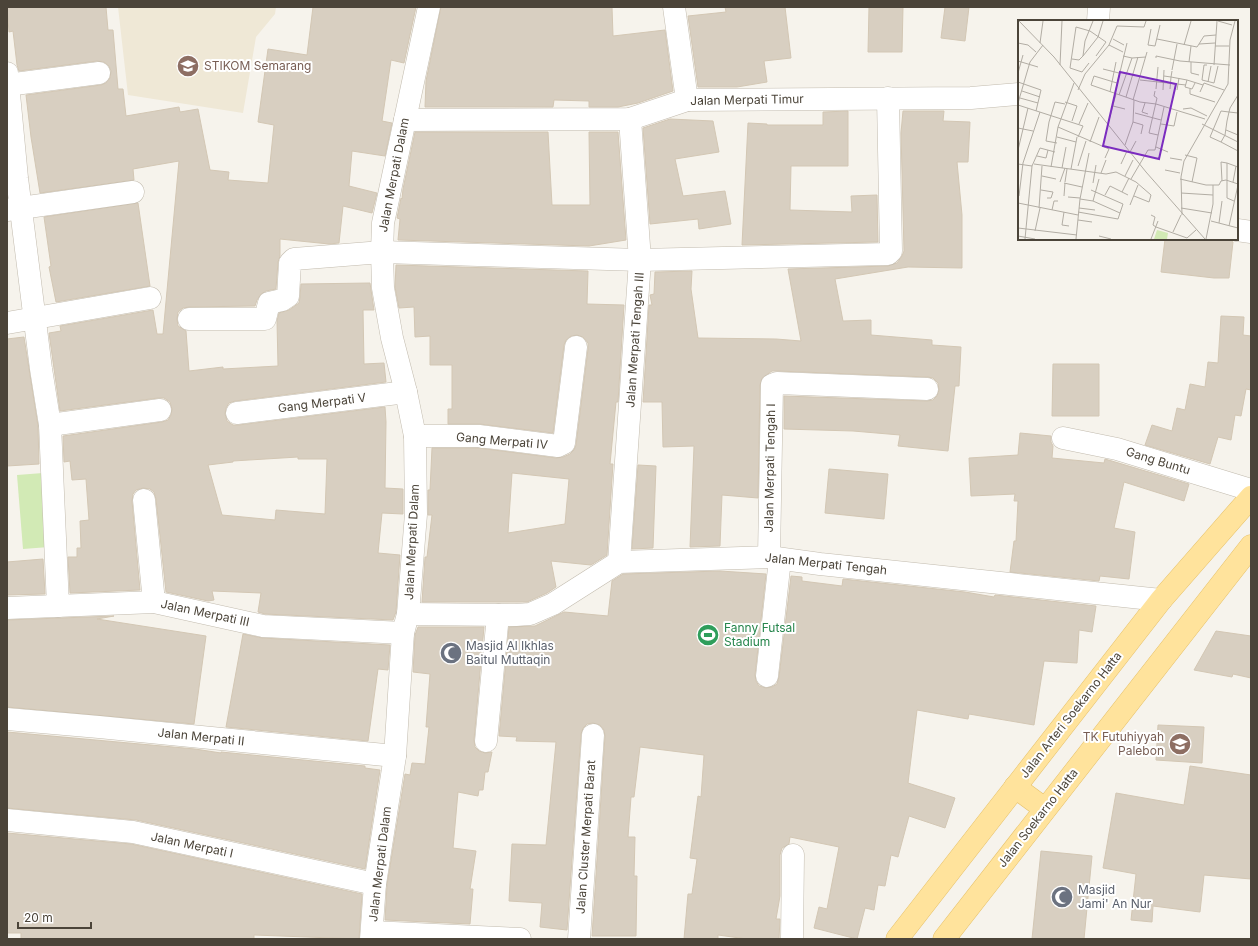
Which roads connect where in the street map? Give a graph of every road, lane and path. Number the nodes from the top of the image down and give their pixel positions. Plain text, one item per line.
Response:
1 (429, 7) edge
2 (674, 7) edge
3 (1099, 7) edge
4 (1098, 20) edge
5 (99, 73) dead end
6 (8, 80) edge
7 (1018, 94) edge
8 (888, 98) junction
9 (686, 100) junction
10 (630, 118) junction
11 (405, 120) junction
12 (133, 192) dead end
13 (14, 209) edge
14 (1238, 230) edge
15 (1251, 232) edge
16 (382, 252) junction
17 (640, 260) junction
18 (150, 298) dead end
19 (34, 318) junction
20 (189, 319) dead end
21 (7, 323) edge
22 (576, 347) dead end
23 (927, 389) dead end
24 (406, 392) junction
25 (160, 410) dead end
26 (238, 413) dead end
27 (50, 425) junction
28 (415, 436) junction
29 (1063, 438) dead end
30 (1251, 490) edge
31 (1251, 497) edge
32 (144, 500) dead end
33 (1251, 546) edge
34 (774, 558) junction
35 (619, 562) junction
36 (1161, 600) junction
37 (154, 602) junction
38 (58, 606) junction
39 (7, 608) edge
40 (498, 615) junction
41 (405, 624) junction
42 (767, 676) dead end
43 (7, 719) edge
44 (593, 735) dead end
45 (486, 741) dead end
46 (395, 756) junction
47 (1015, 787) junction
48 (1045, 809) junction
49 (7, 820) edge
50 (794, 855) dead end
51 (375, 884) junction
52 (371, 935) edge
53 (520, 939) edge
54 (579, 939) edge
55 (792, 939) edge
56 (897, 939) edge
57 (944, 939) edge

1 - 11 street, Jalan Merpati Dalam
2 - 9 street
3 - 4 street
5 - 6 street
6 - 13 street
7 - 8 street, Jalan Merpati Timur
8 - 9 street, Jalan Merpati Timur
8 - 17 street
9 - 10 street, Jalan Merpati Timur
10 - 11 street, Jalan Merpati Timur
10 - 17 street, Jalan Merpati Tengah III
11 - 16 street, Jalan Merpati Dalam
12 - 13 street
13 - 19 street
14 - 15 street
16 - 17 street
16 - 20 street
16 - 24 street, Jalan Merpati Dalam
17 - 35 street, Jalan Merpati Tengah III
18 - 19 street
19 - 21 street
19 - 27 street
22 - 28 street, Gang Merpati IV
23 - 34 street, Jalan Merpati Tengah I
24 - 26 street, Gang Merpati V
24 - 28 street, Jalan Merpati Dalam
25 - 27 street
27 - 38 street
28 - 41 street, Jalan Merpati Dalam
29 - 30 street, Gang Buntu
31 - 36 main road, Jalan Arteri Soekarno Hatta
32 - 37 street
33 - 48 main road, Jalan Soekarno Hatta
34 - 35 street, Jalan Merpati Tengah
34 - 36 street, Jalan Merpati Tengah
34 - 42 street
35 - 40 street
36 - 47 main road, Jalan Arteri Soekarno Hatta
37 - 38 street, Jalan Merpati III
37 - 41 street, Jalan Merpati III
38 - 39 street, Jalan Merpati III
40 - 41 street
40 - 45 street
41 - 46 street, Jalan Merpati Dalam
43 - 46 street, Jalan Merpati II
44 - 54 street, Jalan Cluster Merpati Barat
46 - 51 street, Jalan Merpati Dalam
47 - 48 main road
47 - 56 main road, Jalan Arteri Soekarno Hatta
48 - 57 main road, Jalan Soekarno Hatta
49 - 51 street, Jalan Merpati I
50 - 55 street
51 - 52 street, Jalan Merpati Dalam
52 - 53 street

